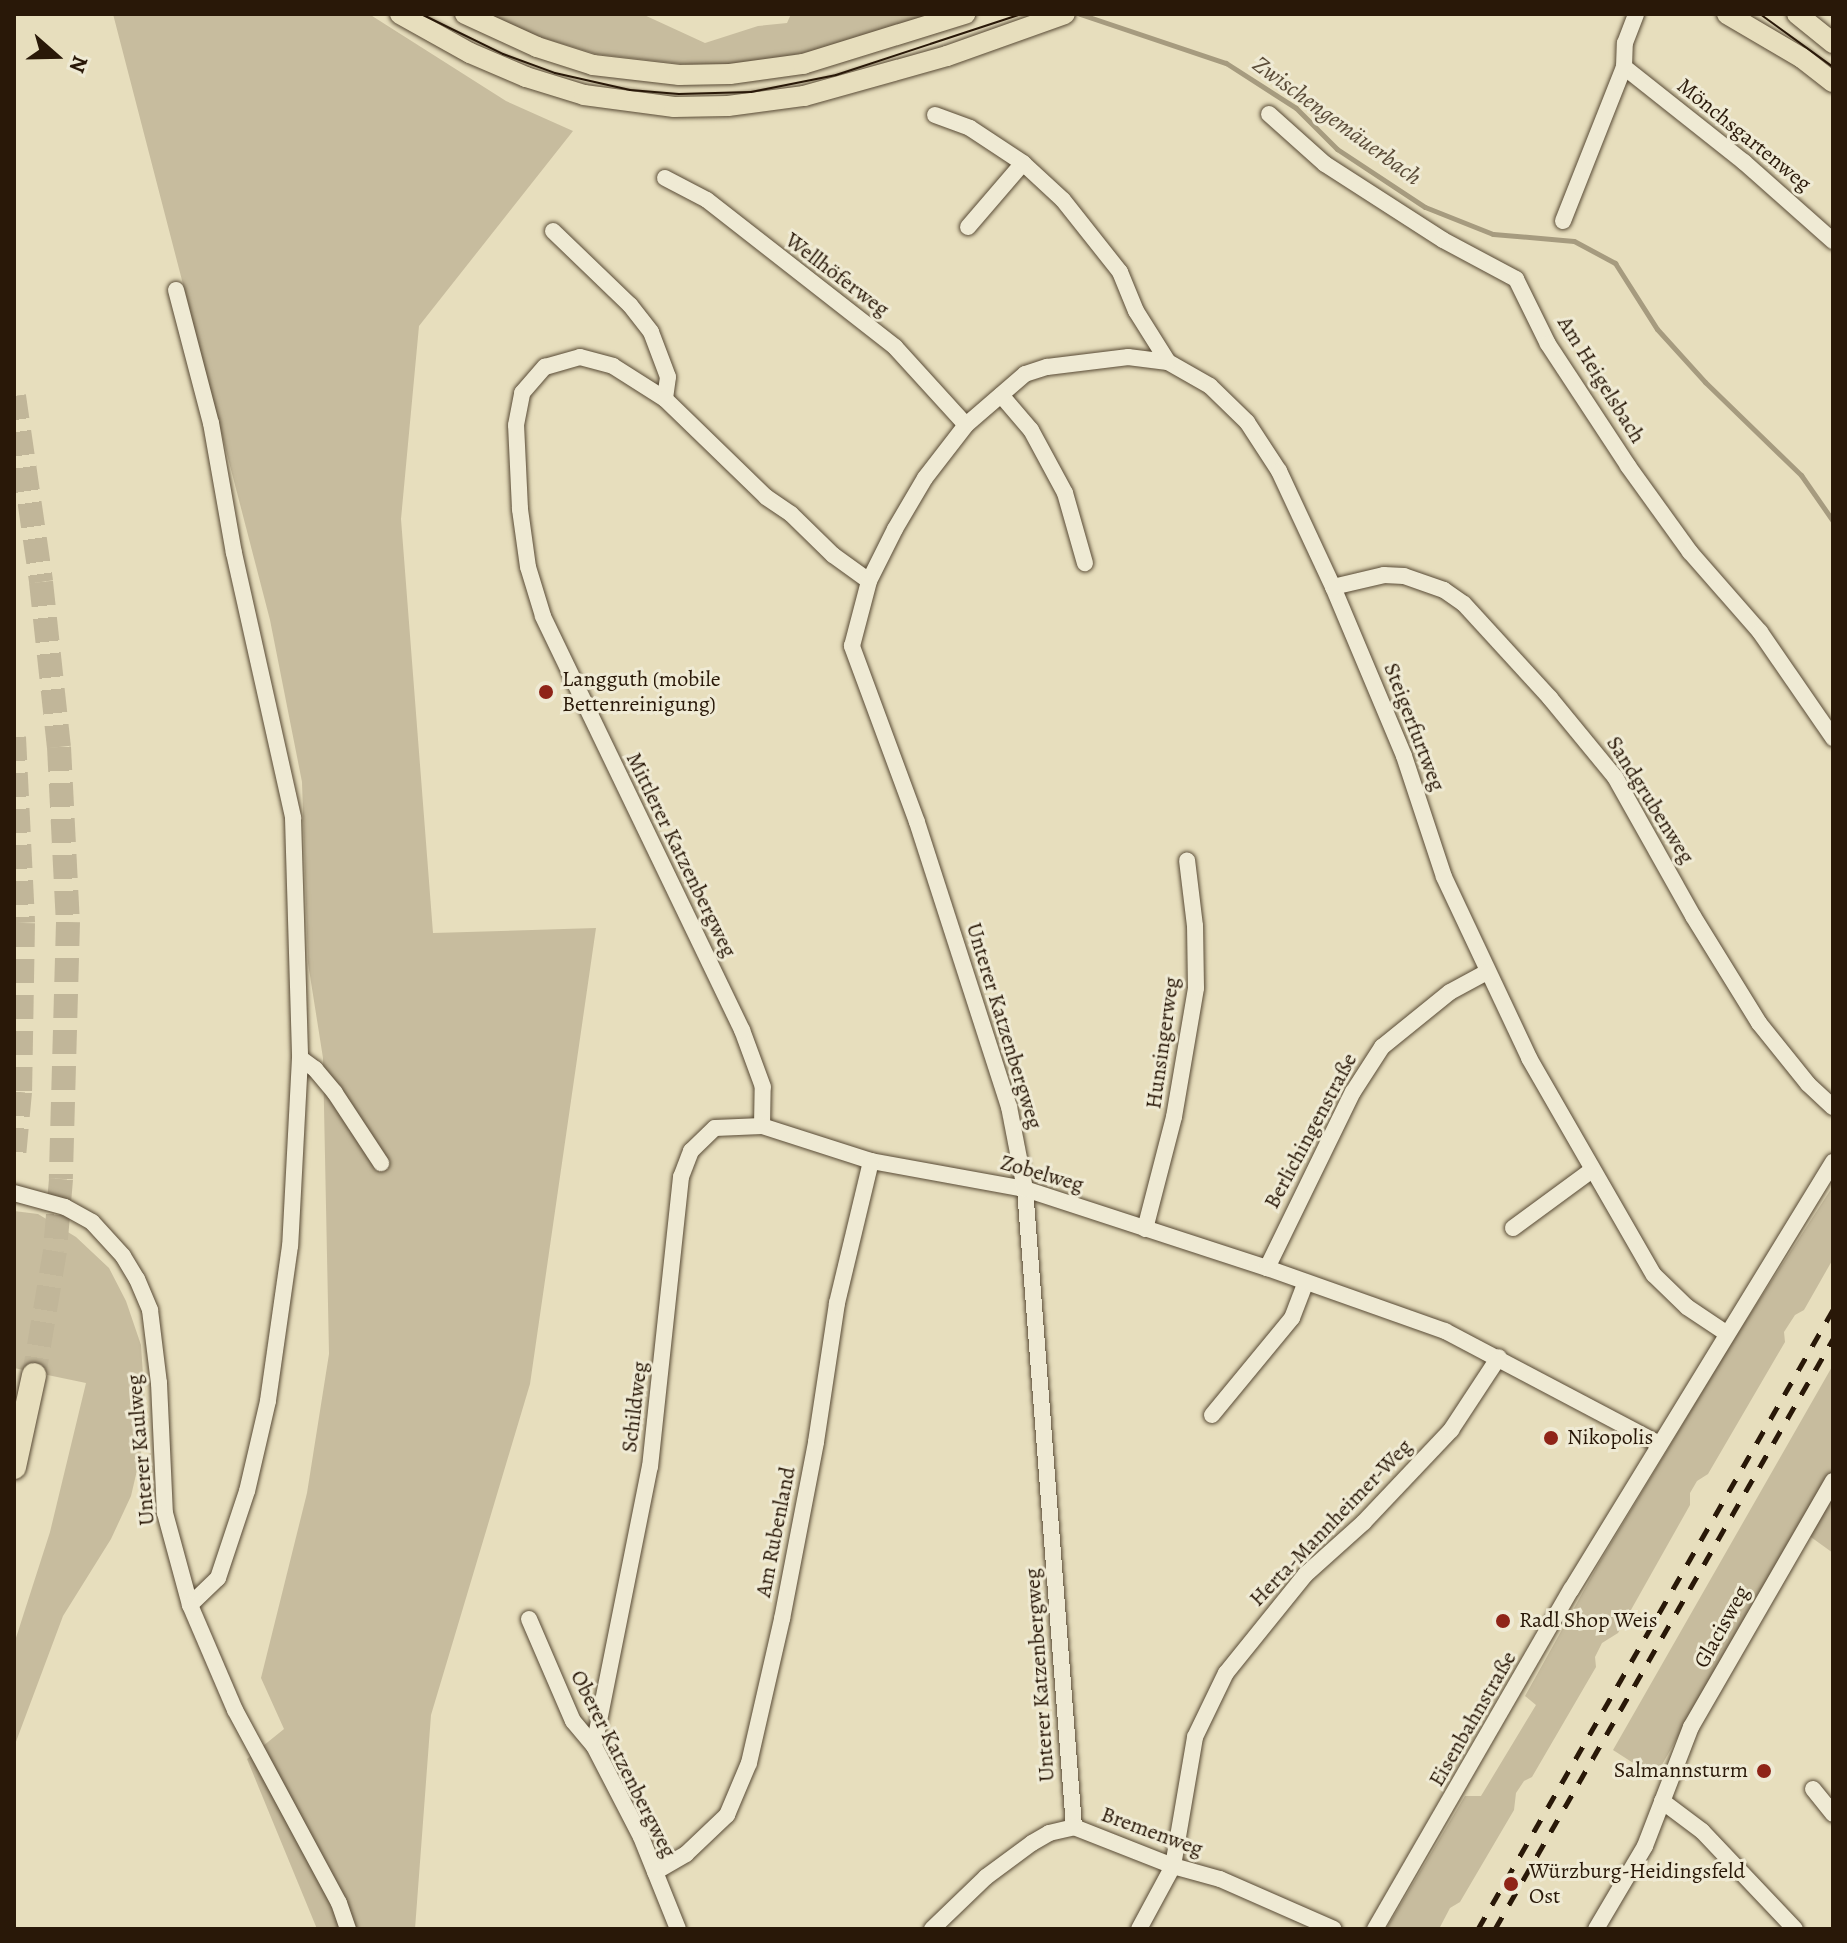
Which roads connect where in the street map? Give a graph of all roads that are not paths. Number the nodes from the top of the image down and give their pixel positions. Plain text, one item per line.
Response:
1 (400, 14) edge
2 (465, 14) edge
3 (965, 14) edge
4 (1065, 14) edge
5 (1636, 14) edge
6 (1727, 14) edge
7 (1797, 14) edge
8 (1833, 43) edge
9 (1624, 67) junction
10 (1833, 82) edge
11 (1269, 114) dead end
12 (935, 115) dead end
13 (1023, 163) junction
14 (665, 178) dead end
15 (1563, 221) dead end
16 (968, 227) dead end
17 (553, 231) dead end
18 (1833, 241) edge
19 (176, 290) dead end
20 (1168, 362) junction
21 (1001, 395) junction
22 (665, 399) junction
23 (966, 425) junction
24 (1085, 563) dead end
25 (869, 581) junction
26 (1333, 587) junction
27 (1833, 738) edge
28 (1187, 860) dead end
29 (1487, 972) junction
30 (300, 1058) junction
31 (1833, 1107) edge
32 (762, 1126) junction
33 (871, 1161) junction
34 (1833, 1162) edge
35 (381, 1163) dead end
36 (1592, 1170) junction
37 (1025, 1189) junction
38 (14, 1193) edge
39 (1513, 1228) dead end
40 (1145, 1229) junction
41 (1267, 1268) junction
42 (1305, 1284) junction
43 (1726, 1333) junction
44 (1499, 1357) junction
45 (34, 1375) tunnel mouth
46 (1212, 1415) dead end
47 (1659, 1444) junction
48 (14, 1467) edge
49 (1833, 1481) edge
50 (190, 1605) junction
51 (529, 1619) dead end
52 (594, 1746) junction
53 (1813, 1789) dead end
54 (1662, 1801) junction
55 (1833, 1814) edge
56 (1074, 1827) junction
57 (1173, 1866) junction
58 (655, 1872) junction
59 (348, 1929) edge
60 (678, 1929) edge
61 (932, 1929) edge
62 (1139, 1929) edge
63 (1334, 1929) edge
64 (1375, 1929) edge
65 (1596, 1929) edge
66 (1795, 1929) edge

1 - 4 main road
2 - 3 main road
5 - 9 street
6 - 10 main road
7 - 8 main road
9 - 15 street
9 - 18 street, Mönchsgartenweg
11 - 27 street, Am Heigelsbach
12 - 13 street, Steigerfurtweg
13 - 16 street
13 - 20 street, Steigerfurtweg
14 - 23 street, Wellhöferweg
17 - 22 street
19 - 30 street
20 - 21 street, Unterer Katzenbergweg
20 - 26 street, Steigerfurtweg
21 - 23 street, Unterer Katzenbergweg
21 - 24 street
22 - 25 street, Mittlerer Katzenbergweg
22 - 32 street, Mittlerer Katzenbergweg
23 - 25 street, Unterer Katzenbergweg
25 - 37 street, Unterer Katzenbergweg
26 - 29 street, Steigerfurtweg
26 - 31 street, Sandgrubenweg
28 - 40 street, Hunsingerweg
29 - 36 street, Steigerfurtweg
29 - 41 street, Berlichingenstraße
30 - 35 street
30 - 50 street
32 - 33 street, Zobelweg
32 - 52 street, Schildweg
33 - 37 street, Zobelweg
33 - 58 street, Am Rubenland
34 - 43 street, Eisenbahnstraße
36 - 39 street
36 - 43 street, Steigerfurtweg
37 - 40 street, Zobelweg
37 - 56 street, Unterer Katzenbergweg
38 - 50 street, Unterer Kaulweg
40 - 41 street, Zobelweg
41 - 42 street, Zobelweg
42 - 44 street, Zobelweg
42 - 46 street
43 - 47 street, Eisenbahnstraße
44 - 47 street, Zobelweg
44 - 57 street, Herta-Mannheimer-Weg
45 - 48 highway
47 - 64 street, Eisenbahnstraße
49 - 54 street, Glacisweg
50 - 59 street, Unterer Kaulweg
51 - 52 street, Oberer Katzenbergweg
52 - 58 street, Oberer Katzenbergweg
53 - 55 street
54 - 65 street, Glacisweg
54 - 66 street
56 - 57 street, Bremenweg
56 - 61 street, Bremenweg
57 - 62 street, Herta-Mannheimer-Weg
57 - 63 street, Bremenweg
58 - 60 street, Oberer Katzenbergweg

